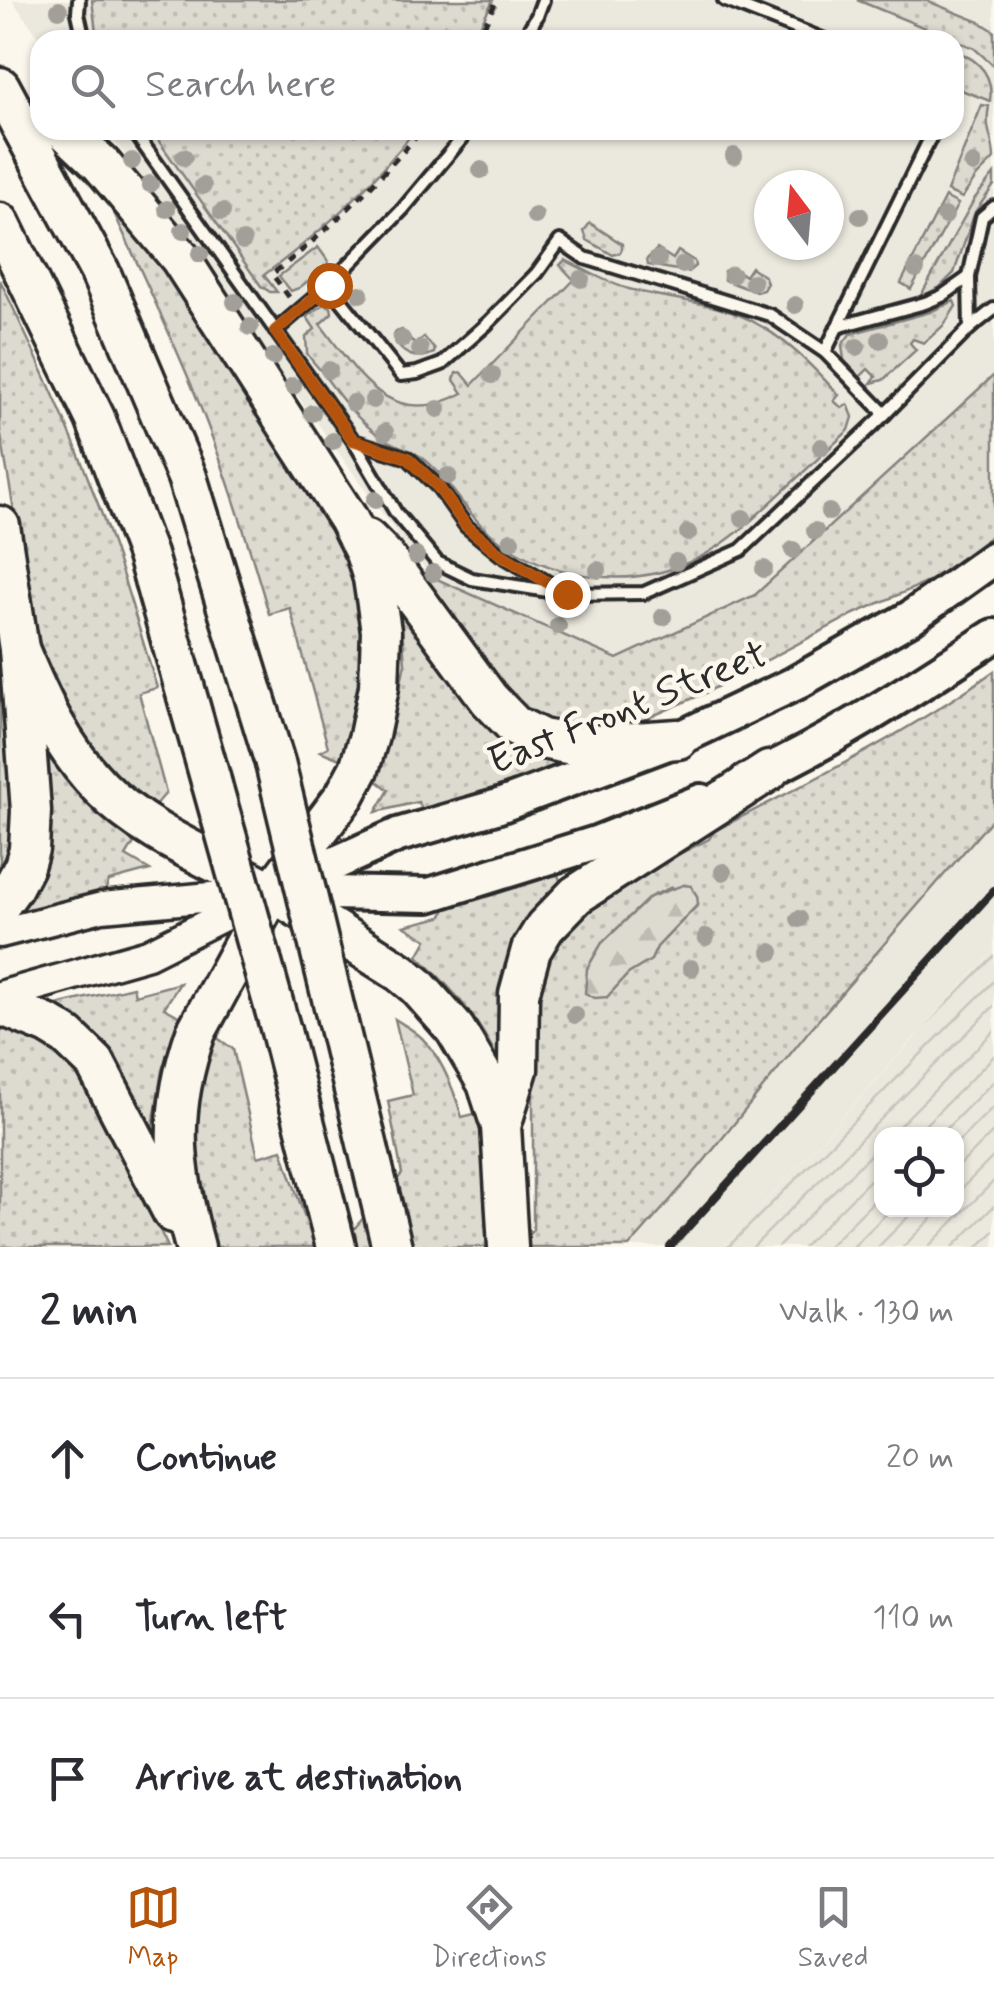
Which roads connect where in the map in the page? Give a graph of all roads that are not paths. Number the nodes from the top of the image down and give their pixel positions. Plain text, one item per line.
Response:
1 (78, 0) edge
2 (543, 0) edge
3 (724, 0) edge
4 (82, 30) edge
5 (529, 30) edge
6 (800, 30) edge
7 (0, 68) edge
8 (0, 87) edge
9 (30, 96) edge
10 (76, 140) edge
11 (139, 140) edge
12 (461, 140) edge
13 (929, 140) edge
14 (994, 207) edge
15 (0, 223) edge
16 (969, 277) junction
17 (329, 285) junction
18 (994, 310) edge
19 (837, 327) junction
20 (970, 328) junction
21 (275, 331) junction
22 (825, 352) junction
23 (885, 414) junction
24 (353, 440) junction
25 (348, 520) junction
26 (0, 526) edge
27 (994, 558) edge
28 (567, 594) junction
29 (994, 636) edge
30 (19, 649) junction
31 (678, 739) junction
32 (769, 771) junction
33 (272, 892) junction
34 (0, 904) edge
35 (0, 933) edge
36 (0, 996) edge
37 (0, 1005) edge
38 (502, 1126) junction
39 (391, 1246) edge
40 (193, 1247) edge
41 (336, 1247) edge
42 (508, 1247) edge

1 - 4 lane
2 - 5 lane
3 - 6 lane
7 - 9 highway
8 - 39 highway, bridge
10 - 25 highway
11 - 21 lane
12 - 17 lane
13 - 19 lane
14 - 16 lane
15 - 41 highway, bridge
16 - 19 lane
16 - 20 lane
17 - 21 lane
17 - 22 lane
18 - 20 lane
19 - 22 lane
20 - 23 lane
21 - 24 lane
22 - 23 lane
23 - 28 lane
24 - 28 lane
24 - 28 lane
25 - 31 highway
25 - 33 highway
26 - 30 highway
27 - 31 main road, East Front Street
29 - 32 main road, East Front Street
30 - 33 highway
30 - 34 highway
31 - 33 main road, East Front Street
32 - 33 main road, East Front Street
32 - 38 highway
33 - 35 main road
33 - 36 main road, East Front Street
33 - 38 highway
33 - 40 highway
37 - 40 highway
38 - 42 highway

